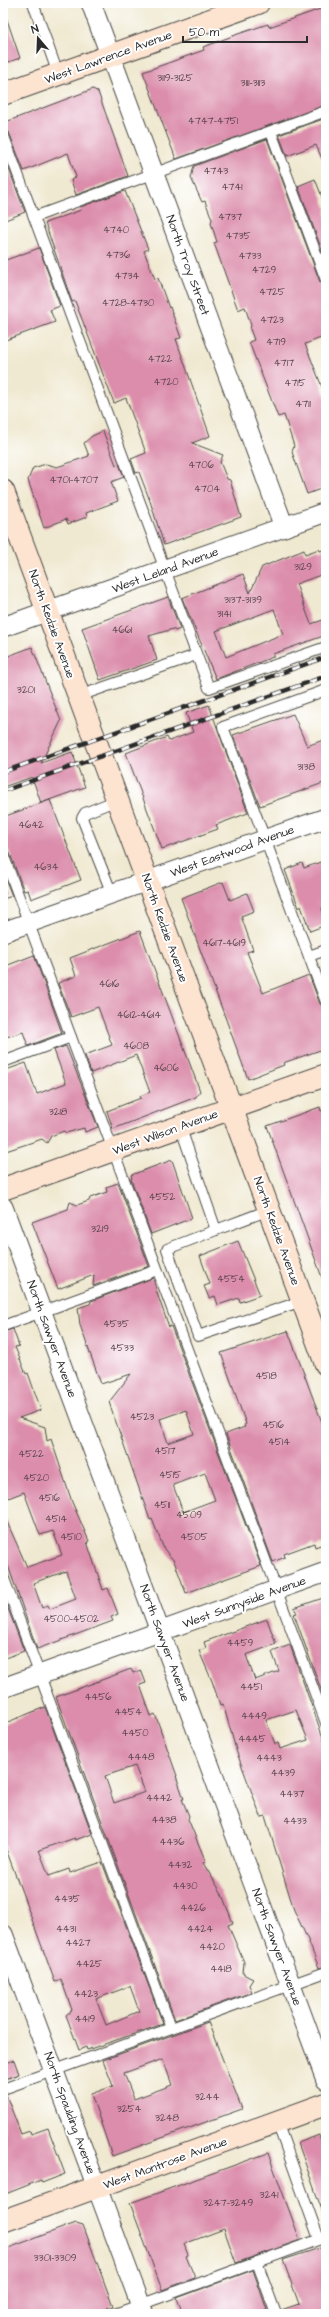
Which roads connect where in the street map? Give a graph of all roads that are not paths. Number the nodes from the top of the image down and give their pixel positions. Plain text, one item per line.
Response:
1 (33, 3) edge
2 (91, 3) edge
3 (258, 3) edge
4 (110, 56) junction
5 (58, 74) junction
6 (3, 94) edge
7 (326, 111) edge
8 (271, 132) junction
9 (3, 134) edge
10 (154, 173) junction
11 (34, 217) junction
12 (326, 280) edge
13 (3, 492) edge
14 (326, 512) edge
15 (284, 527) junction
16 (164, 570) junction
17 (48, 611) junction
18 (3, 627) edge
19 (326, 647) edge
20 (196, 655) junction
21 (326, 690) edge
22 (79, 696) junction
23 (118, 800) junction
24 (326, 818) edge
25 (265, 839) junction
26 (3, 854) edge
27 (148, 881) junction
28 (112, 894) junction
29 (29, 923) junction
30 (3, 932) edge
31 (326, 950) edge
32 (309, 956) junction
33 (326, 1002) edge
34 (71, 1037) junction
35 (3, 1062) edge
36 (326, 1075) edge
37 (232, 1108) junction
38 (180, 1126) junction
39 (112, 1151) junction
40 (3, 1189) edge
41 (3, 1207) edge
42 (269, 1210) junction
43 (216, 1230) junction
44 (157, 1270) junction
45 (302, 1301) junction
46 (42, 1312) junction
47 (3, 1326) edge
48 (326, 1364) edge
49 (326, 1572) edge
50 (3, 1576) edge
51 (277, 1590) junction
52 (160, 1632) junction
53 (40, 1675) junction
54 (3, 1688) edge
55 (326, 1724) edge
56 (3, 1934) edge
57 (326, 1972) edge
58 (291, 1984) junction
59 (171, 2028) junction
60 (54, 2070) junction
61 (326, 2080) edge
62 (3, 2089) edge
63 (326, 2104) edge
64 (277, 2122) junction
65 (97, 2187) junction
66 (3, 2221) edge
67 (323, 2238) edge
68 (257, 2262) junction
69 (142, 2309) edge
70 (115, 2314) edge
71 (276, 2314) edge

1 - 5 lane
2 - 4 street, North Troy Street
3 - 4 main road, West Lawrence Avenue
4 - 5 main road, West Lawrence Avenue
4 - 10 street, North Troy Street
5 - 6 main road, West Lawrence Avenue
7 - 8 lane
8 - 10 lane
8 - 12 lane
9 - 11 lane
10 - 11 lane
10 - 15 street, North Troy Street
11 - 16 lane
13 - 17 main road, North Kedzie Avenue
14 - 15 street, West Leland Avenue
15 - 16 street, West Leland Avenue
16 - 17 street, West Leland Avenue
16 - 20 lane
17 - 18 street, West Leland Avenue
17 - 22 main road, North Kedzie Avenue
19 - 20 lane
20 - 22 lane
21 - 25 lane
22 - 23 main road, North Kedzie Avenue
23 - 27 main road, North Kedzie Avenue
23 - 28 lane
24 - 25 street, West Eastwood Avenue
25 - 27 street, West Eastwood Avenue
25 - 32 lane
26 - 29 lane
27 - 28 street, West Eastwood Avenue
27 - 37 main road, North Kedzie Avenue
28 - 29 street, West Eastwood Avenue
29 - 30 street, West Eastwood Avenue
29 - 34 lane
31 - 32 lane
32 - 33 lane
34 - 35 lane
34 - 39 lane
36 - 37 main road, West Wilson Avenue
37 - 38 main road, West Wilson Avenue
37 - 42 main road, North Kedzie Avenue
38 - 39 main road, West Wilson Avenue
38 - 43 lane
39 - 40 main road, West Wilson Avenue
39 - 44 lane
41 - 46 street, North Sawyer Avenue
42 - 43 lane
42 - 45 main road, North Kedzie Avenue
43 - 45 lane
44 - 46 lane
44 - 51 lane
45 - 48 main road, North Kedzie Avenue
46 - 47 lane
46 - 52 street, North Sawyer Avenue
49 - 51 street, West Sunnyside Avenue
50 - 53 lane
51 - 52 street, West Sunnyside Avenue
51 - 55 lane
52 - 53 street, West Sunnyside Avenue
52 - 58 street, North Sawyer Avenue
53 - 54 street, West Sunnyside Avenue
53 - 59 lane
56 - 60 street, North Spaulding Avenue
57 - 58 lane
58 - 59 lane
58 - 61 street, North Sawyer Avenue
59 - 60 lane
60 - 62 lane
60 - 65 street, North Spaulding Avenue
63 - 64 main road, West Montrose Avenue
64 - 65 main road, West Montrose Avenue
64 - 67 lane
65 - 66 main road, West Montrose Avenue
65 - 69 street, North Spaulding Avenue
67 - 68 lane
68 - 69 lane
68 - 71 lane
69 - 70 lane

